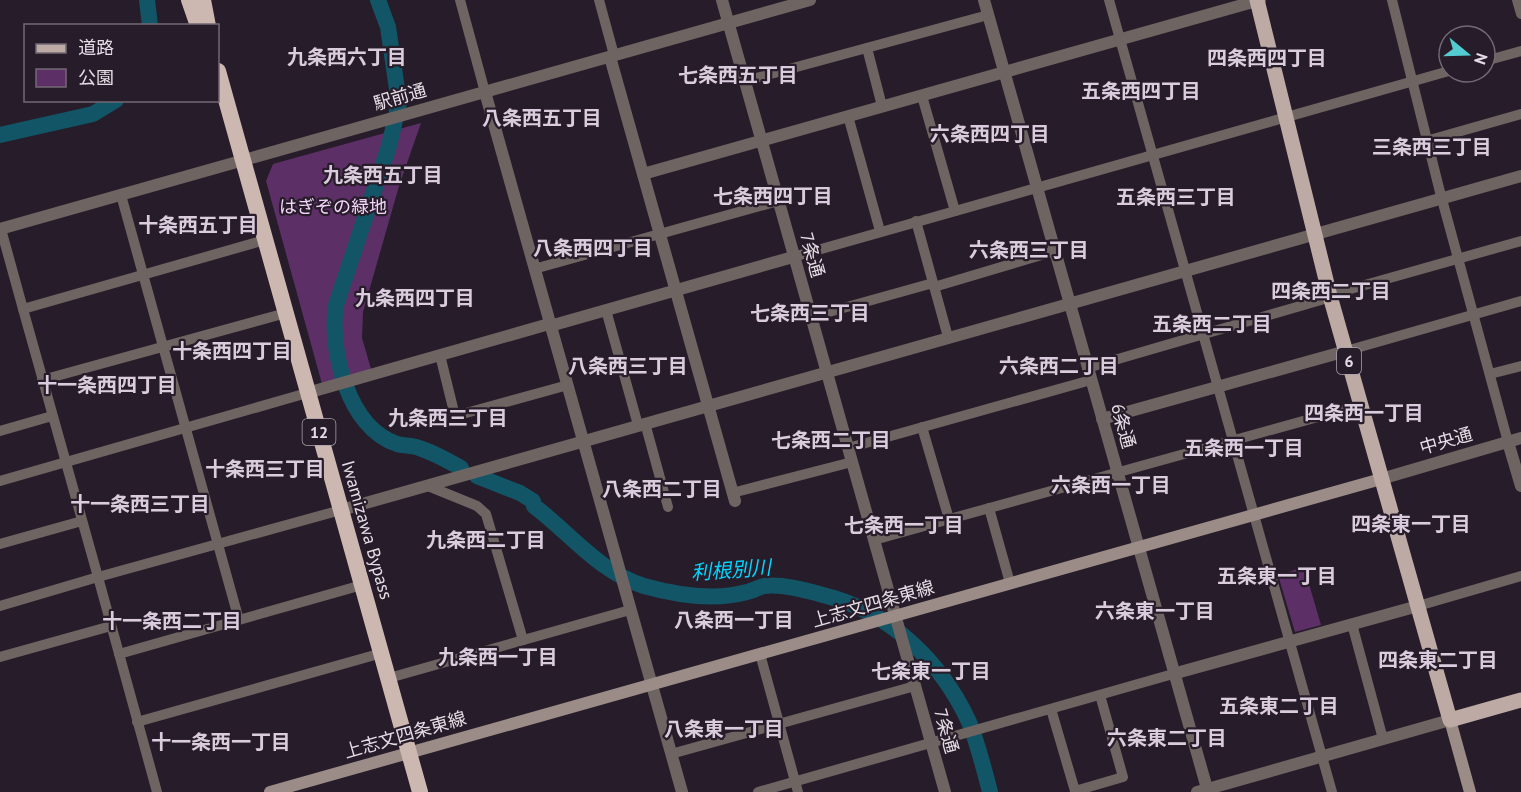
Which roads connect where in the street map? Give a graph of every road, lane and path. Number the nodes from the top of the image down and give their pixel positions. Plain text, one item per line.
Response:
1 (189, 0) edge
2 (203, 0) edge
3 (460, 0) edge
4 (599, 0) edge
5 (722, 0) edge
6 (810, 0) edge
7 (984, 0) edge
8 (1109, 0) edge
9 (1258, 0) edge
10 (1392, 0) edge
11 (1517, 0) edge
12 (1521, 14) edge
13 (988, 15) junction
14 (729, 23) junction
15 (197, 24) edge
16 (208, 24) edge
17 (1120, 40) junction
18 (867, 48) junction
19 (1521, 51) edge
20 (612, 56) junction
21 (1497, 58) edge
22 (1004, 72) junction
23 (219, 75) edge
24 (1437, 75) edge
25 (744, 81) junction
26 (1412, 82) junction
27 (485, 92) junction
28 (922, 96) junction
29 (882, 106) junction
30 (1521, 114) edge
31 (848, 116) junction
32 (1286, 118) junction
33 (761, 141) junction
34 (1426, 141) junction
35 (1153, 155) junction
36 (243, 162) junction
37 (643, 174) junction
38 (1521, 176) edge
39 (1036, 188) junction
40 (121, 195) junction
41 (1441, 198) junction
42 (778, 201) junction
43 (955, 211) junction
44 (916, 222) junction
45 (1, 229) edge
46 (880, 231) junction
47 (1314, 234) junction
48 (660, 235) junction
49 (265, 240) junction
50 (1521, 241) edge
51 (1055, 251) junction
52 (794, 256) junction
53 (1458, 259) junction
54 (534, 269) junction
55 (1185, 271) junction
56 (142, 275) junction
57 (933, 285) junction
58 (676, 290) junction
59 (1330, 296) junction
60 (1521, 301) edge
61 (1069, 304) junction
62 (23, 309) junction
63 (606, 310) junction
64 (285, 313) junction
65 (1474, 314) junction
66 (811, 317) junction
67 (550, 325) junction
68 (1203, 332) junction
69 (948, 337) junction
70 (162, 346) junction
71 (1346, 351) junction
72 (440, 355) junction
73 (1521, 366) edge
74 (826, 373) junction
75 (1089, 374) junction
76 (1490, 374) junction
77 (42, 380) junction
78 (568, 385) junction
79 (1218, 387) junction
80 (307, 393) junction
81 (709, 405) junction
82 (1361, 405) junction
83 (52, 416) junction
84 (1102, 419) junction
85 (641, 424) junction
86 (922, 427) junction
87 (186, 430) junction
88 (0, 431) edge
89 (1521, 438) edge
90 (584, 441) junction
91 (1233, 442) junction
92 (1508, 442) junction
93 (848, 448) junction
94 (65, 462) junction
95 (852, 462) junction
96 (1117, 472) junction
97 (1381, 479) junction
98 (0, 481) edge
99 (433, 485) junction
100 (1521, 486) edge
101 (734, 497) joint
102 (668, 507) dead end
103 (989, 508) junction
104 (341, 510) junction
105 (1254, 514) junction
106 (949, 519) junction
107 (82, 521) junction
108 (874, 540) junction
109 (218, 543) junction
110 (0, 544) edge
111 (1138, 548) junction
112 (1521, 576) edge
113 (98, 577) junction
114 (1010, 583) junction
115 (362, 585) junction
116 (0, 606) edge
117 (1418, 606) junction
118 (630, 610) junction
119 (900, 618) junction
120 (239, 620) junction
121 (1352, 624) junction
122 (111, 626) junction
123 (523, 639) junction
124 (1288, 641) junction
125 (382, 653) junction
126 (118, 654) junction
127 (760, 654) junction
128 (0, 657) edge
129 (1173, 674) junction
130 (389, 678) junction
131 (914, 683) junction
132 (652, 685) junction
133 (1100, 694) junction
134 (1521, 700) edge
135 (1051, 709) junction
136 (1450, 720) junction
137 (137, 722) junction
138 (780, 725) junction
139 (1383, 739) junction
140 (931, 742) junction
141 (409, 753) junction
142 (671, 754) junction
143 (1322, 757) junction
144 (796, 787) edge
145 (1204, 791) edge
146 (157, 792) edge
147 (270, 792) edge
148 (420, 792) edge
149 (682, 792) edge
150 (758, 792) edge
151 (945, 792) edge
152 (1332, 792) edge
153 (1470, 792) edge

1 - 15 highway
2 - 16 highway
3 - 27 street
4 - 20 street
5 - 14 street, 7条通
6 - 14 street, 駅前通
7 - 13 street, 6条通
8 - 17 street
9 - 17 street
9 - 32 main road, 6
10 - 26 street
11 - 12 street
13 - 18 street
13 - 22 street, 6条通
14 - 20 street, 駅前通
14 - 25 street, 7条通
17 - 22 street
17 - 35 street
18 - 25 street
18 - 29 street
19 - 21 street
20 - 27 street, 駅前通
20 - 37 street
22 - 28 street
22 - 39 street, 6条通
23 - 36 highway, Iwamizawa Bypass / 12
24 - 26 street
25 - 33 street, 7条通
26 - 32 street
26 - 34 street
27 - 36 street, 駅前通
27 - 54 street
28 - 29 street
28 - 43 street
29 - 31 street
30 - 34 street
31 - 33 street
31 - 46 street
32 - 35 street
32 - 47 main road, 6
33 - 37 street
33 - 42 street, 7条通
34 - 41 street
35 - 39 street
35 - 55 street
36 - 40 street, 駅前通
36 - 49 highway, Iwamizawa Bypass / 12
37 - 48 street
38 - 41 street
39 - 43 street
39 - 51 street, 6条通
40 - 45 street, 駅前通
40 - 56 street
41 - 47 street
41 - 53 street
42 - 48 street
42 - 52 street, 7条通
43 - 44 street
44 - 46 street
44 - 57 street
45 - 62 street
46 - 52 street
47 - 55 street
47 - 59 main road, 6
48 - 54 street
48 - 58 street
49 - 56 street
49 - 64 highway, Iwamizawa Bypass / 12
50 - 53 street
51 - 57 street
51 - 61 street, 6条通
52 - 58 street
52 - 66 street, 7条通
53 - 59 street
53 - 65 street
54 - 67 street
55 - 61 street
55 - 68 street
56 - 62 street
56 - 70 street
57 - 66 street
57 - 69 street
58 - 63 street
58 - 81 street
59 - 68 street
59 - 71 main road, 6
60 - 65 street
61 - 69 street
61 - 75 street, 6条通
62 - 77 street
63 - 67 street
63 - 85 street
64 - 70 street
64 - 80 highway, Iwamizawa Bypass / 12
65 - 71 street
65 - 76 street
66 - 74 street, 7条通
67 - 72 street
67 - 78 street
68 - 75 street
68 - 79 street
69 - 74 street
70 - 77 street
70 - 87 street
71 - 79 street
71 - 82 main road, 6
72 - 78 street
72 - 80 street
73 - 76 street
74 - 81 street
74 - 93 street, 7条通
75 - 84 street, 6条通
75 - 86 street
76 - 92 street
77 - 83 street
78 - 90 street
79 - 84 street
79 - 91 street
80 - 87 street
80 - 104 highway, Iwamizawa Bypass / 12
81 - 85 street
81 - 101 street
82 - 91 street
82 - 97 main road, 6
83 - 88 street
83 - 94 street
84 - 96 street, 6条通
85 - 90 street
85 - 102 street
86 - 93 street
86 - 106 street
87 - 94 street
87 - 109 street
89 - 92 street, 中央通
90 - 99 street
90 - 118 street
91 - 96 street
91 - 105 street
92 - 97 street, 中央通
92 - 100 street
93 - 95 street, 7条通
94 - 98 street
94 - 107 street
95 - 101 street
95 - 108 street, 7条通
96 - 103 street
96 - 111 street, 6条通
97 - 105 main road, 上志文四条東線
97 - 117 main road, 6
99 - 104 street
99 - 123 street
103 - 106 street
103 - 114 street
104 - 109 street
104 - 115 highway, Iwamizawa Bypass / 12
105 - 111 main road, 上志文四条東線
105 - 124 street
106 - 108 street
107 - 110 street
107 - 113 street
108 - 119 street, 7条通
109 - 113 street
109 - 120 street
111 - 114 main road, 上志文四条東線
111 - 129 street, 6条通
112 - 117 street
113 - 116 street
113 - 122 street
114 - 119 main road, 上志文四条東線
115 - 120 street
115 - 125 highway, Iwamizawa Bypass / 12
117 - 121 street
117 - 136 main road, 6
118 - 123 street
118 - 132 street
119 - 127 main road, 上志文四条東線
119 - 131 street, 7条通
120 - 126 street
121 - 124 street
121 - 139 street
122 - 126 street
122 - 128 street
123 - 130 street
124 - 129 street
124 - 143 street
125 - 130 highway, Iwamizawa Bypass / 12
125 - 137 street
126 - 137 street
127 - 132 main road, 上志文四条東線
127 - 138 street
129 - 133 street
129 - 145 street, 6条通
130 - 141 highway, Iwamizawa Bypass / 12
131 - 138 street
131 - 140 street, 7条通
132 - 141 main road, 上志文四条東線
132 - 142 street
133 - 135 street
133 - 135 street
134 - 136 main road
135 - 140 street
136 - 139 street
136 - 153 main road
137 - 146 street
138 - 142 street
138 - 144 street
139 - 143 street
140 - 144 street
140 - 151 street, 7条通
141 - 147 main road, 上志文四条東線
141 - 148 highway, Iwamizawa Bypass / 12
142 - 149 street
143 - 145 street
143 - 152 street
144 - 150 street

